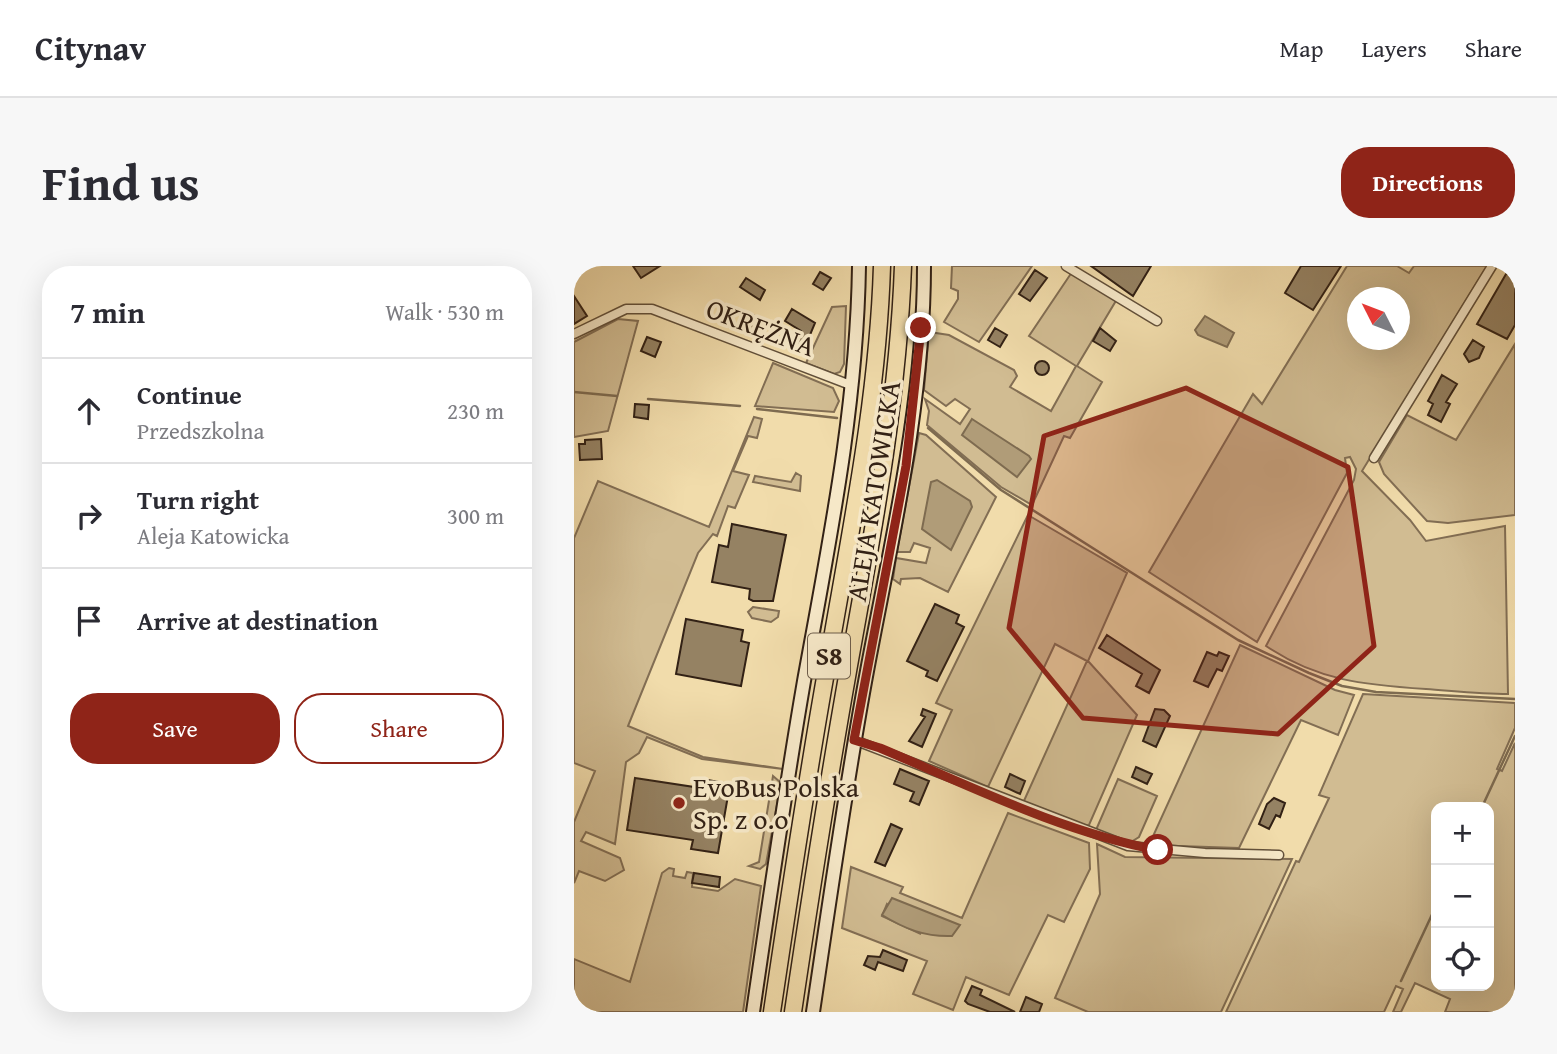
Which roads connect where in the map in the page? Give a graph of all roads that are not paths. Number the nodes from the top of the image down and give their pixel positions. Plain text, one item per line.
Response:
1 (859, 266) edge
2 (882, 266) edge
3 (903, 266) edge
4 (924, 266) edge
5 (1066, 266) edge
6 (1492, 266) edge
7 (1157, 321) dead end
8 (574, 334) edge
9 (853, 386) junction
10 (1374, 458) dead end
11 (854, 740) junction
12 (1279, 855) dead end
13 (753, 1012) edge
14 (772, 1012) edge
15 (793, 1012) edge
16 (813, 1012) edge

1 - 9 street, ALEJA KATOWICKA
2 - 14 highway, S8
3 - 15 highway, S8
4 - 11 street, ALEJA KATOWICKA
5 - 7 street
6 - 10 street
8 - 9 street, OKRĘŻNA
9 - 13 street, ALEJA KATOWICKA
11 - 12 street
11 - 16 street, ALEJA KATOWICKA

